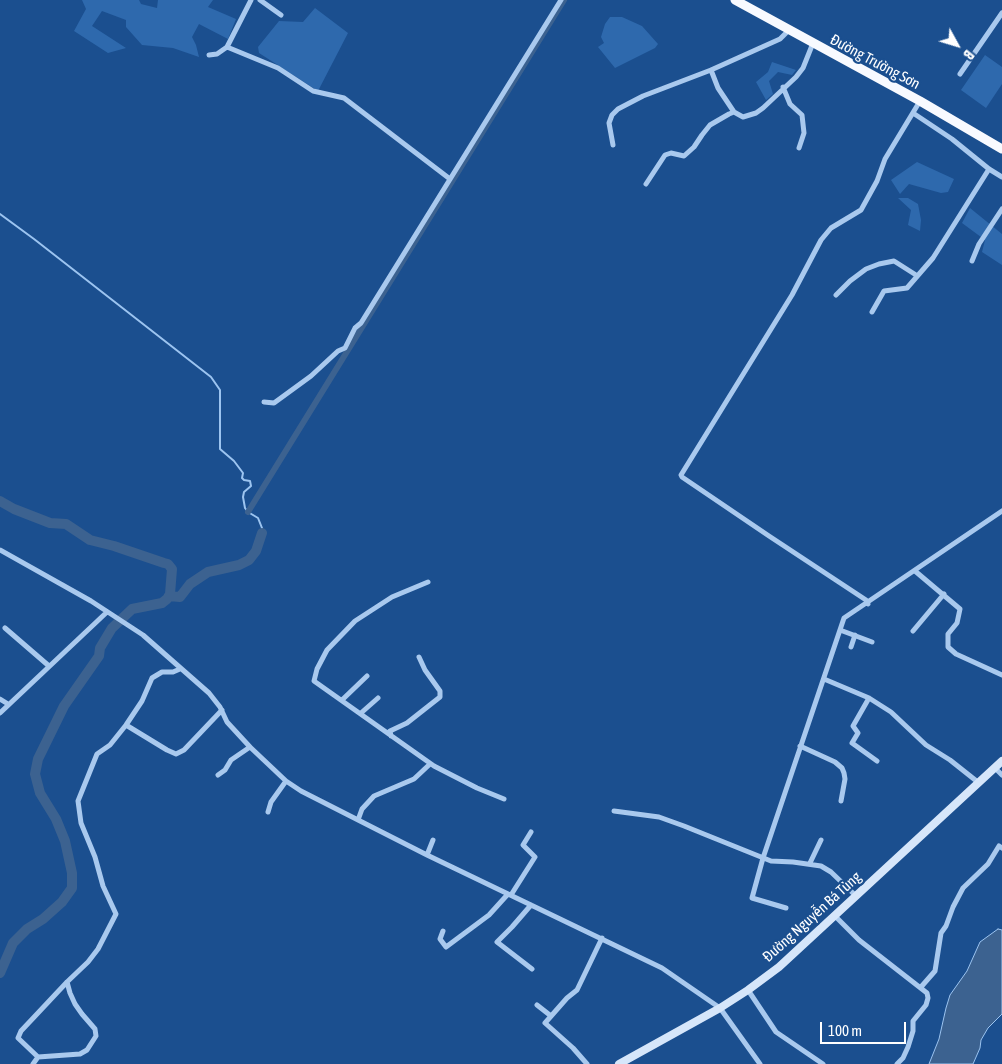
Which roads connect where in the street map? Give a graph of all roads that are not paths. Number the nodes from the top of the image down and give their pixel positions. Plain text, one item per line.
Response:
1 (251, 0) edge
2 (260, 0) edge
3 (562, 0) edge
4 (735, 0) edge
5 (1002, 13) edge
6 (281, 14) dead end
7 (789, 30) junction
8 (813, 44) junction
9 (227, 47) junction
10 (209, 55) dead end
11 (711, 70) junction
12 (960, 74) dead end
13 (784, 87) junction
14 (920, 101) junction
15 (734, 112) junction
16 (913, 113) junction
17 (613, 145) dead end
18 (799, 148) dead end
19 (1002, 149) edge
20 (989, 169) junction
21 (1002, 177) edge
22 (450, 179) junction
23 (646, 184) dead end
24 (1002, 209) edge
25 (972, 261) dead end
26 (916, 275) junction
27 (836, 295) dead end
28 (872, 312) dead end
29 (264, 402) dead end
30 (1002, 511) edge
31 (0, 550) edge
32 (916, 571) junction
33 (428, 582) dead end
34 (944, 594) junction
35 (868, 604) junction
36 (109, 613) junction
37 (5, 628) dead end
38 (840, 630) junction
39 (913, 631) dead end
40 (855, 635) junction
41 (872, 642) dead end
42 (851, 646) dead end
43 (419, 657) dead end
44 (49, 666) junction
45 (180, 668) junction
46 (1002, 675) edge
47 (367, 676) dead end
48 (824, 679) junction
49 (378, 698) dead end
50 (869, 698) junction
51 (0, 699) edge
52 (342, 700) junction
53 (8, 704) junction
54 (222, 710) junction
55 (0, 713) edge
56 (361, 714) junction
57 (126, 725) junction
58 (391, 736) junction
59 (800, 746) junction
60 (250, 747) junction
61 (877, 761) dead end
62 (1002, 761) edge
63 (430, 764) junction
64 (995, 768) junction
65 (218, 775) dead end
66 (1002, 775) edge
67 (286, 781) junction
68 (979, 783) junction
69 (504, 799) dead end
70 (841, 801) dead end
71 (614, 811) dead end
72 (268, 812) dead end
73 (358, 820) junction
74 (531, 832) dead end
75 (433, 840) dead end
76 (822, 840) dead end
77 (1002, 848) edge
78 (428, 855) junction
79 (763, 858) junction
80 (810, 864) junction
81 (509, 895) junction
82 (856, 896) junction
83 (531, 905) junction
84 (786, 908) dead end
85 (835, 916) junction
86 (443, 931) dead end
87 (602, 938) junction
88 (532, 969) dead end
89 (67, 982) junction
90 (921, 988) junction
91 (748, 990) junction
92 (537, 1005) dead end
93 (720, 1008) junction
94 (551, 1016) junction
95 (38, 1057) junction
96 (33, 1064) edge
97 (587, 1064) edge
98 (619, 1064) edge
99 (760, 1064) edge
100 (823, 1064) edge
101 (897, 1064) edge

1 - 9 street
2 - 6 street
3 - 22 street
4 - 7 highway, Đường Trường Sơn
5 - 12 street
7 - 8 highway, Đường Trường Sơn
7 - 11 street
8 - 13 street
8 - 14 highway, Đường Trường Sơn
9 - 10 street
9 - 22 street
11 - 15 street
11 - 17 street
13 - 15 street
13 - 18 street
14 - 16 street
14 - 19 highway, Đường Trường Sơn
15 - 23 street
16 - 20 street
16 - 35 street
20 - 21 street
20 - 26 street
22 - 29 street
24 - 25 street
26 - 27 street
26 - 28 street
30 - 32 street
31 - 36 street
32 - 34 street
32 - 35 street
33 - 52 street
34 - 39 street
34 - 46 street
35 - 38 street
36 - 44 street
36 - 45 street
37 - 44 street
38 - 40 street
38 - 48 street
40 - 41 street
40 - 42 street
43 - 58 street
44 - 53 street
45 - 54 street
45 - 57 street
47 - 52 street
48 - 50 street
48 - 59 street
49 - 56 street
50 - 61 street
50 - 68 street
51 - 53 street
52 - 56 street
53 - 55 street
54 - 57 street
54 - 60 street
56 - 58 street
57 - 89 street
58 - 63 street
59 - 70 street
59 - 79 street
60 - 65 street
60 - 67 street
62 - 64 main road, Đường Nguyễn Bá Tùng
63 - 69 street
63 - 73 street
64 - 66 street
64 - 68 main road, Đường Nguyễn Bá Tùng
67 - 72 street
67 - 73 street
68 - 82 main road, Đường Nguyễn Bá Tùng
71 - 79 street
73 - 78 street
74 - 81 street
75 - 78 street
76 - 80 street
77 - 90 street
78 - 81 street
79 - 80 street
79 - 84 street
80 - 82 street
81 - 83 street
81 - 86 street
82 - 85 main road, Đường Nguyễn Bá Tùng
83 - 87 street
83 - 88 street
85 - 90 street
85 - 91 main road, Đường Nguyễn Bá Tùng
87 - 93 street
87 - 94 street
89 - 95 street
89 - 95 street
90 - 101 street
91 - 93 main road, Đường Nguyễn Bá Tùng
91 - 100 street
92 - 94 street
93 - 98 main road, Đường Nguyễn Bá Tùng
93 - 99 street
94 - 97 street
95 - 96 street

